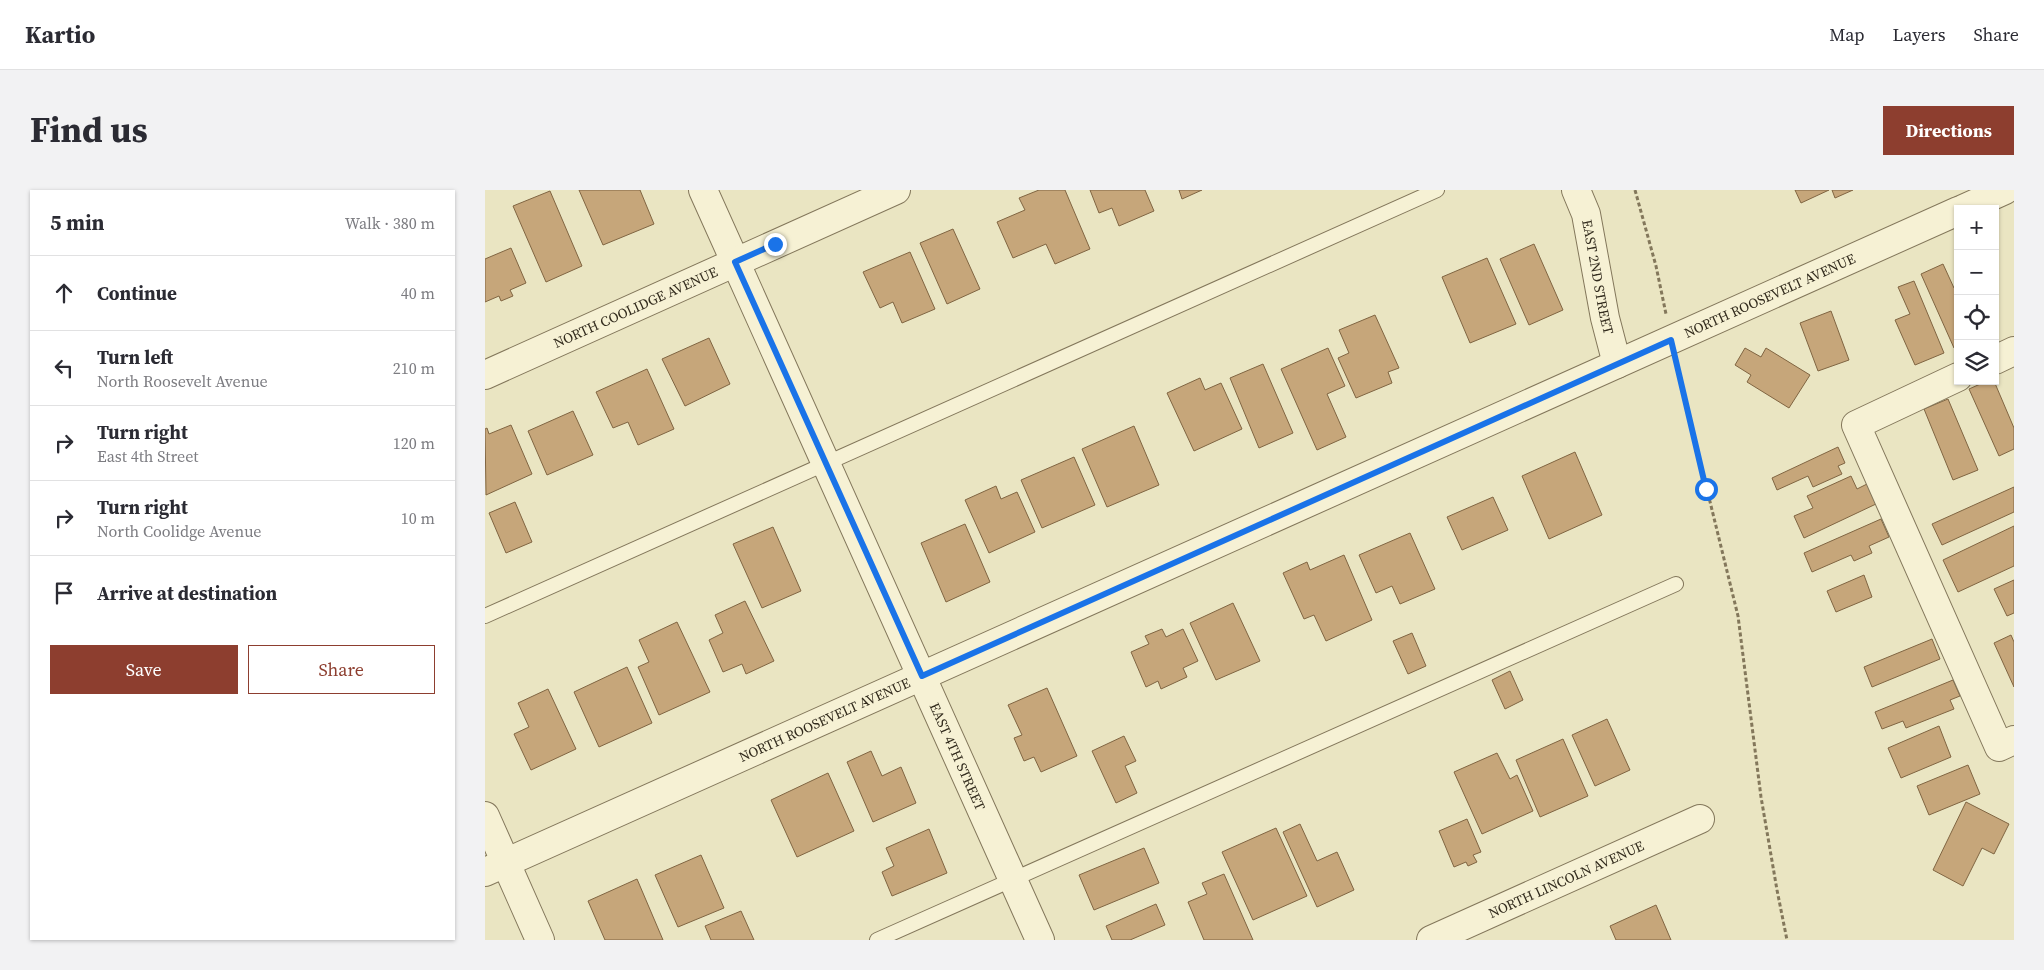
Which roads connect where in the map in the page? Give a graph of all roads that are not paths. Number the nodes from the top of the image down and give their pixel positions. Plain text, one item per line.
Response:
1 (703, 190) edge
2 (896, 190) edge
3 (1437, 190) edge
4 (1576, 190) edge
5 (2005, 190) edge
6 (1972, 205) edge
7 (1954, 213) edge
8 (735, 262) junction
9 (2014, 351) edge
10 (1999, 358) edge
11 (1617, 364) junction
12 (485, 375) edge
13 (1954, 379) edge
14 (826, 464) junction
15 (1676, 584) dead end
16 (485, 616) edge
17 (922, 676) junction
18 (2014, 740) edge
19 (485, 816) edge
20 (1700, 819) dead end
21 (495, 867) edge
22 (1013, 879) junction
23 (540, 940) edge
24 (877, 940) edge
25 (1040, 940) edge
26 (1431, 940) edge

1 - 8 street, EAST 4TH STREET
2 - 8 street, NORTH COOLIDGE AVENUE
3 - 14 lane
4 - 11 street, EAST 2ND STREET
5 - 6 street
7 - 11 street, NORTH ROOSEVELT AVENUE
8 - 12 street, NORTH COOLIDGE AVENUE
8 - 14 street, EAST 4TH STREET
9 - 10 street
11 - 17 street, NORTH ROOSEVELT AVENUE
13 - 18 street
14 - 16 lane
14 - 17 street, EAST 4TH STREET
15 - 22 lane
17 - 21 street, NORTH ROOSEVELT AVENUE
17 - 22 street, EAST 4TH STREET
19 - 21 street
20 - 26 street, NORTH LINCOLN AVENUE
21 - 23 street
22 - 24 lane
22 - 25 street, EAST 4TH STREET

